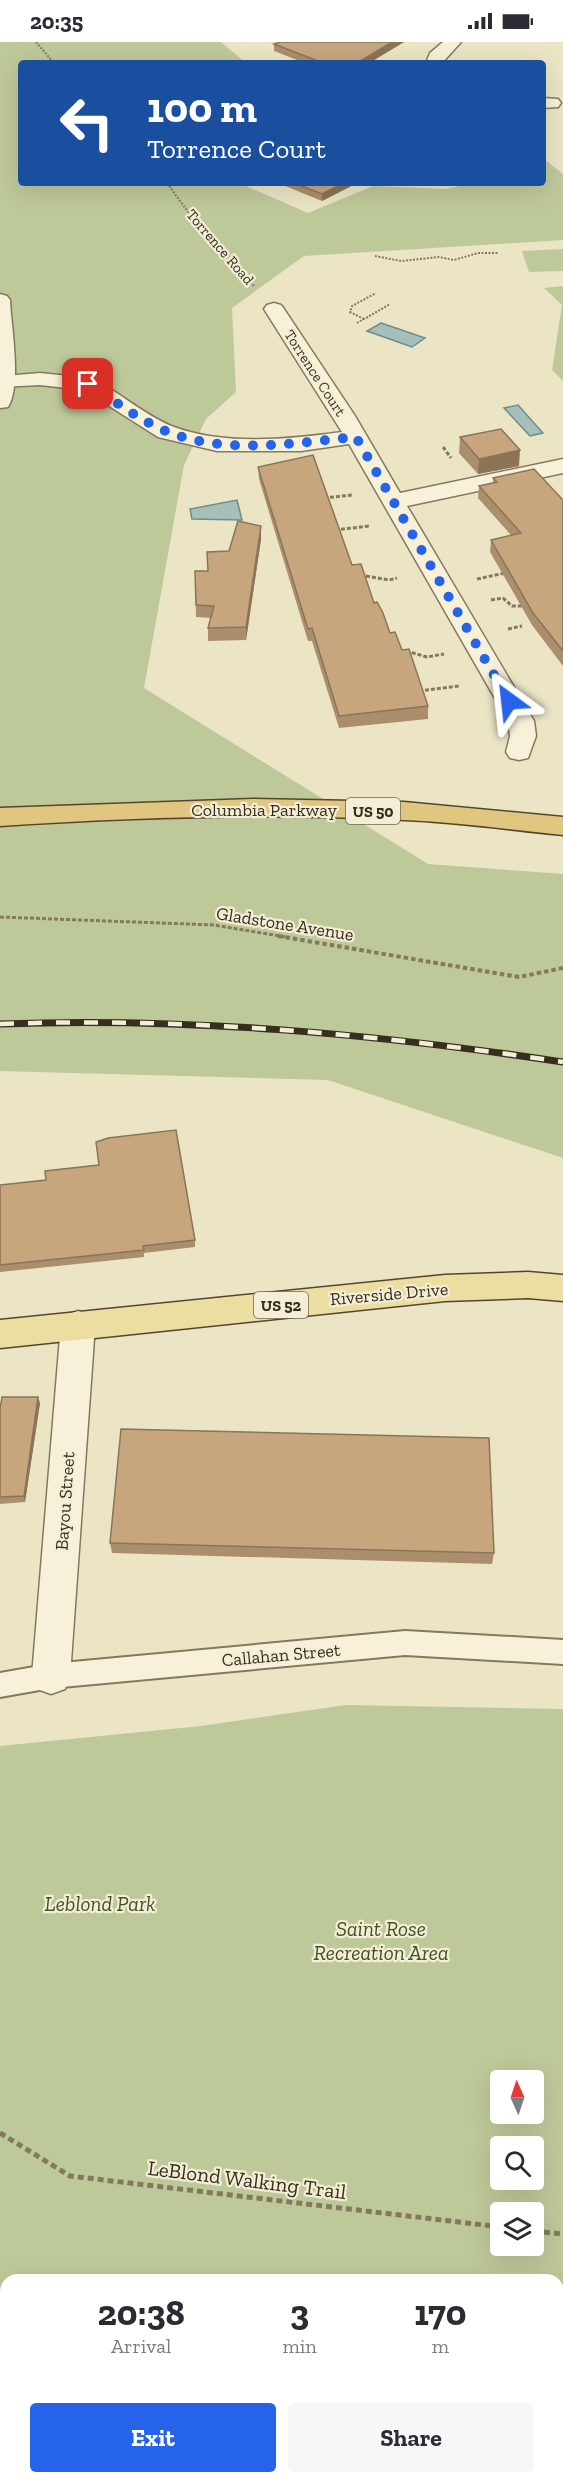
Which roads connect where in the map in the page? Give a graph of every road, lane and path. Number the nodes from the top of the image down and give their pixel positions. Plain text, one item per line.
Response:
1 (36, 42) edge
2 (453, 42) edge
3 (51, 60) edge
4 (435, 60) edge
5 (169, 186) edge
6 (499, 253) dead end
7 (375, 256) dead end
8 (376, 293) dead end
9 (0, 300) edge
10 (390, 304) dead end
11 (274, 309) joint
12 (364, 318) junction
13 (357, 322) dead end
14 (2, 392) edge
15 (356, 437) junction
16 (563, 466) edge
17 (358, 494) dead end
18 (320, 499) edge
19 (392, 502) junction
20 (375, 525) dead end
21 (334, 530) edge
22 (509, 572) edge
23 (366, 576) edge
24 (489, 576) dead end
25 (406, 577) dead end
26 (503, 598) dead end
27 (531, 606) edge
28 (451, 653) dead end
29 (401, 656) edge
30 (469, 685) dead end
31 (418, 691) edge
32 (519, 752) dead end
33 (0, 807) edge
34 (87, 812) junction
35 (0, 817) edge
36 (563, 826) edge
37 (0, 917) edge
38 (563, 968) edge
39 (563, 1276) edge
40 (528, 1285) junction
41 (563, 1288) edge
42 (78, 1325) junction
43 (0, 1334) edge
44 (563, 1652) edge
45 (51, 1676) junction
46 (0, 1686) edge
47 (0, 2133) edge
48 (490, 2226) edge
49 (544, 2232) edge
50 (563, 2234) edge

1 - 3 path
2 - 4 street
5 - 11 path, Torrence Road
6 - 7 path
8 - 12 path
9 - 14 street
10 - 12 path
11 - 15 street, Torrence Court
12 - 13 path
14 - 15 street, Torrence Court
15 - 19 street, Torrence Court
16 - 19 street
17 - 18 path
19 - 32 street, Torrence Court
20 - 21 path
22 - 24 path
23 - 25 path
26 - 27 path
28 - 29 path
30 - 31 path
33 - 34 highway
34 - 35 highway, Columbia Parkway / US 50
34 - 36 highway, Columbia Parkway / US 50
37 - 38 path, Gladstone Avenue
39 - 40 street
40 - 41 main road, Riverside Drive / US 52
40 - 42 main road, Riverside Drive / US 52
42 - 43 main road, Riverside Drive / US 52
42 - 45 street, Bayou Street
44 - 45 lane, Callahan Street
45 - 46 lane, Callahan Street
47 - 48 path, LeBlond Walking Trail
49 - 50 path

